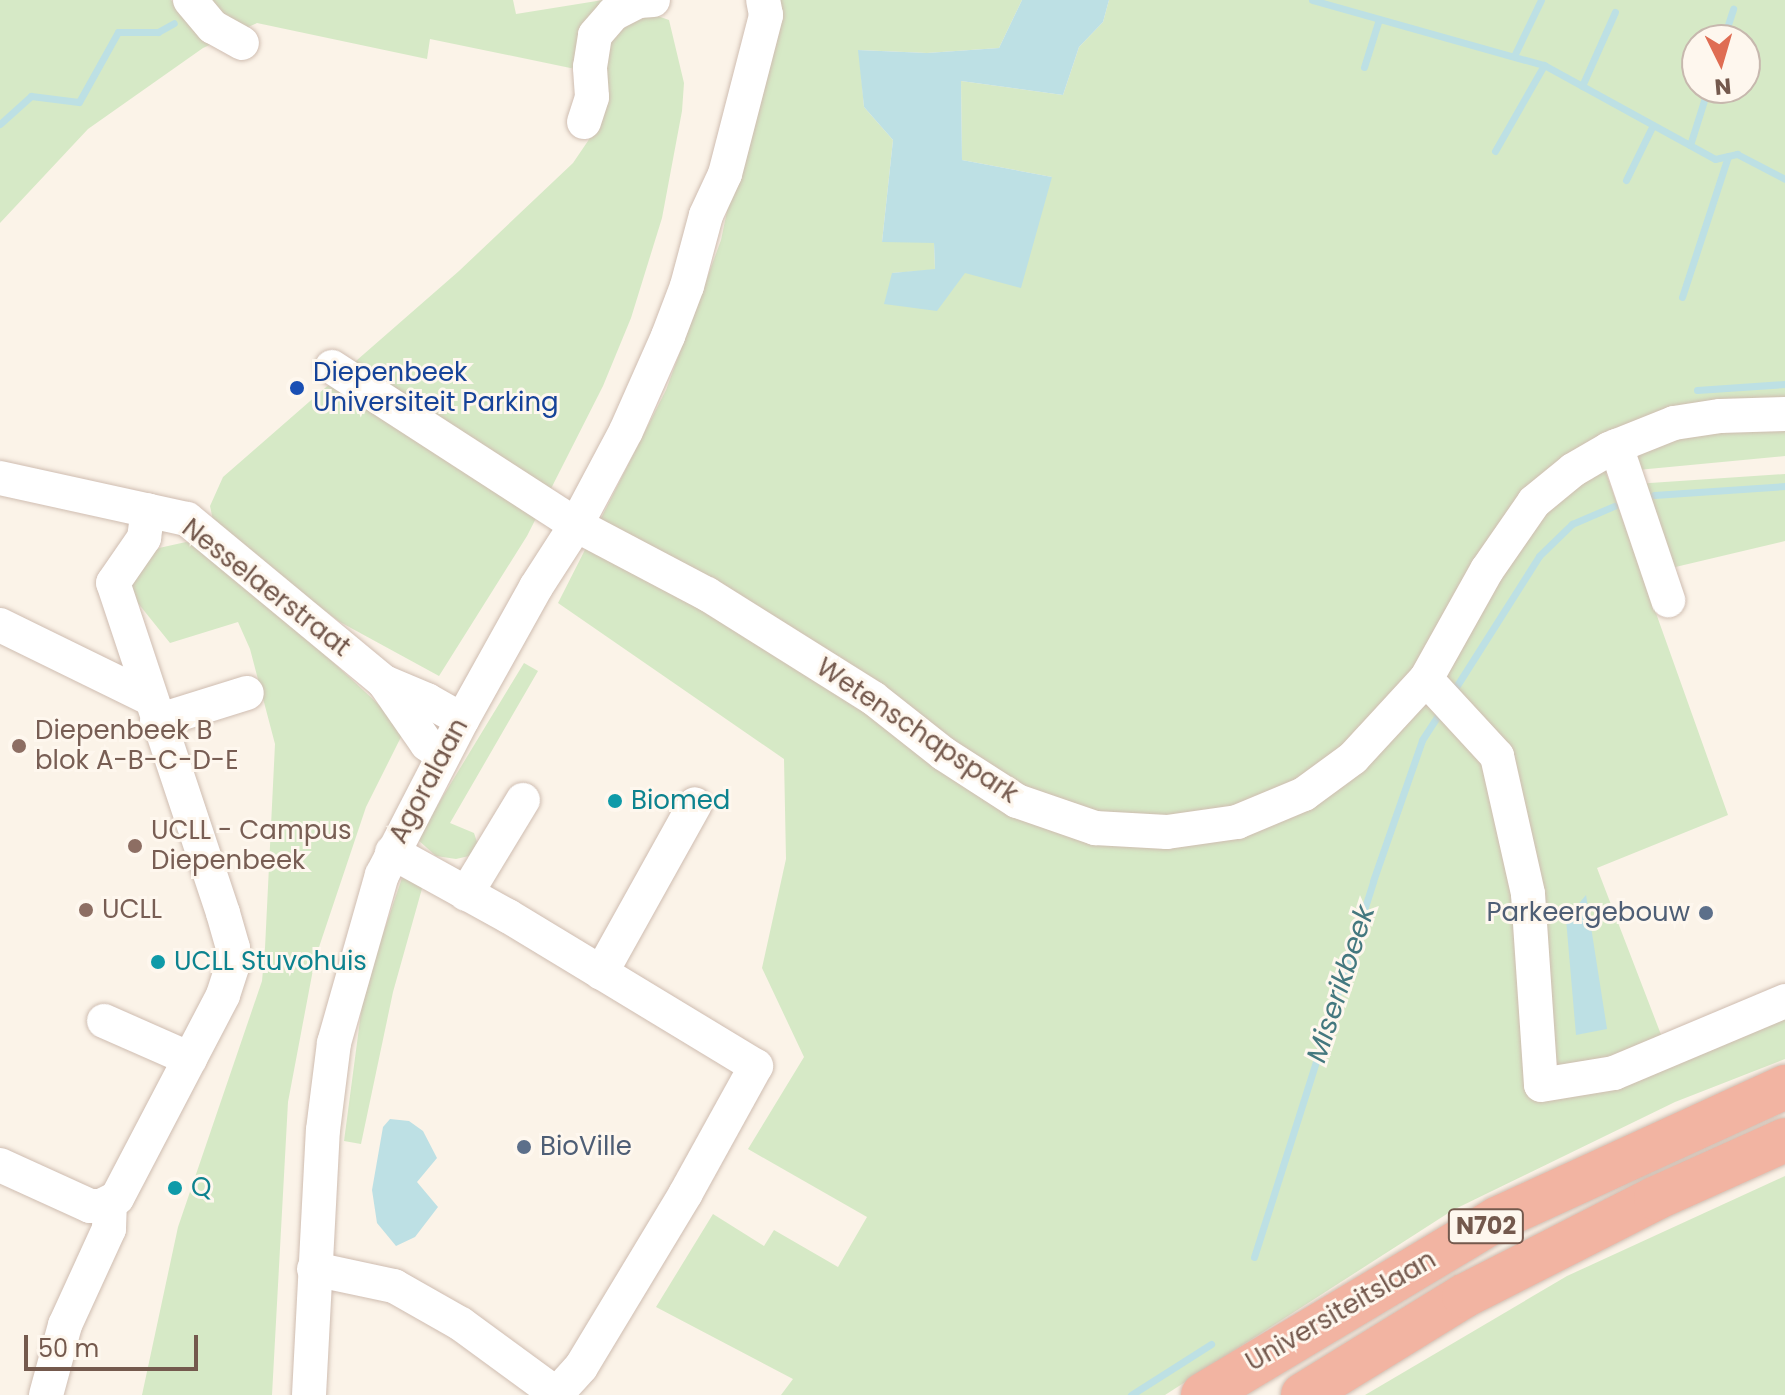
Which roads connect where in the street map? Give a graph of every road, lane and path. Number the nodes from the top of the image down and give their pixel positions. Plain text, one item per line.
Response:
1 (190, 0) edge
2 (653, 0) edge
3 (763, 0) edge
4 (242, 43) dead end
5 (584, 122) dead end
6 (332, 367) dead end
7 (1785, 414) edge
8 (1616, 446) junction
9 (0, 478) edge
10 (148, 510) junction
11 (576, 525) junction
12 (1668, 600) dead end
13 (0, 625) edge
14 (1426, 679) junction
15 (384, 682) junction
16 (247, 693) dead end
17 (153, 710) junction
18 (462, 720) junction
19 (443, 755) junction
20 (523, 800) dead end
21 (695, 804) dead end
22 (392, 852) junction
23 (466, 894) junction
24 (601, 973) junction
25 (1785, 1001) edge
26 (104, 1021) dead end
27 (190, 1059) junction
28 (1785, 1087) edge
29 (1785, 1140) edge
30 (0, 1165) edge
31 (110, 1204) junction
32 (314, 1269) junction
33 (46, 1395) edge
34 (309, 1395) edge
35 (557, 1395) edge
36 (1203, 1395) edge
37 (1303, 1395) edge

1 - 4 street
2 - 5 street
3 - 11 street, Agoralaan
6 - 11 street, Wetenschapspark
7 - 8 street, Wetenschapspark
8 - 12 street
8 - 14 street, Wetenschapspark
9 - 10 street, Nesselaerstraat
10 - 15 street, Nesselaerstraat
10 - 17 street
11 - 14 street, Wetenschapspark
11 - 18 street, Agoralaan
13 - 17 street
14 - 25 street
15 - 18 street, Nesselaerstraat
15 - 19 street, Nesselaerstraat
16 - 17 street
17 - 27 street
18 - 19 street, Agoralaan
19 - 22 street, Agoralaan
20 - 23 street
21 - 24 street
22 - 23 street
22 - 32 street, Agoralaan
23 - 24 street
24 - 35 street
26 - 27 street
27 - 31 street
28 - 36 highway, Universiteitslaan / N702
29 - 37 highway, Universiteitslaan / N702
30 - 31 street
31 - 33 street
32 - 34 street, Agoralaan
32 - 35 street

